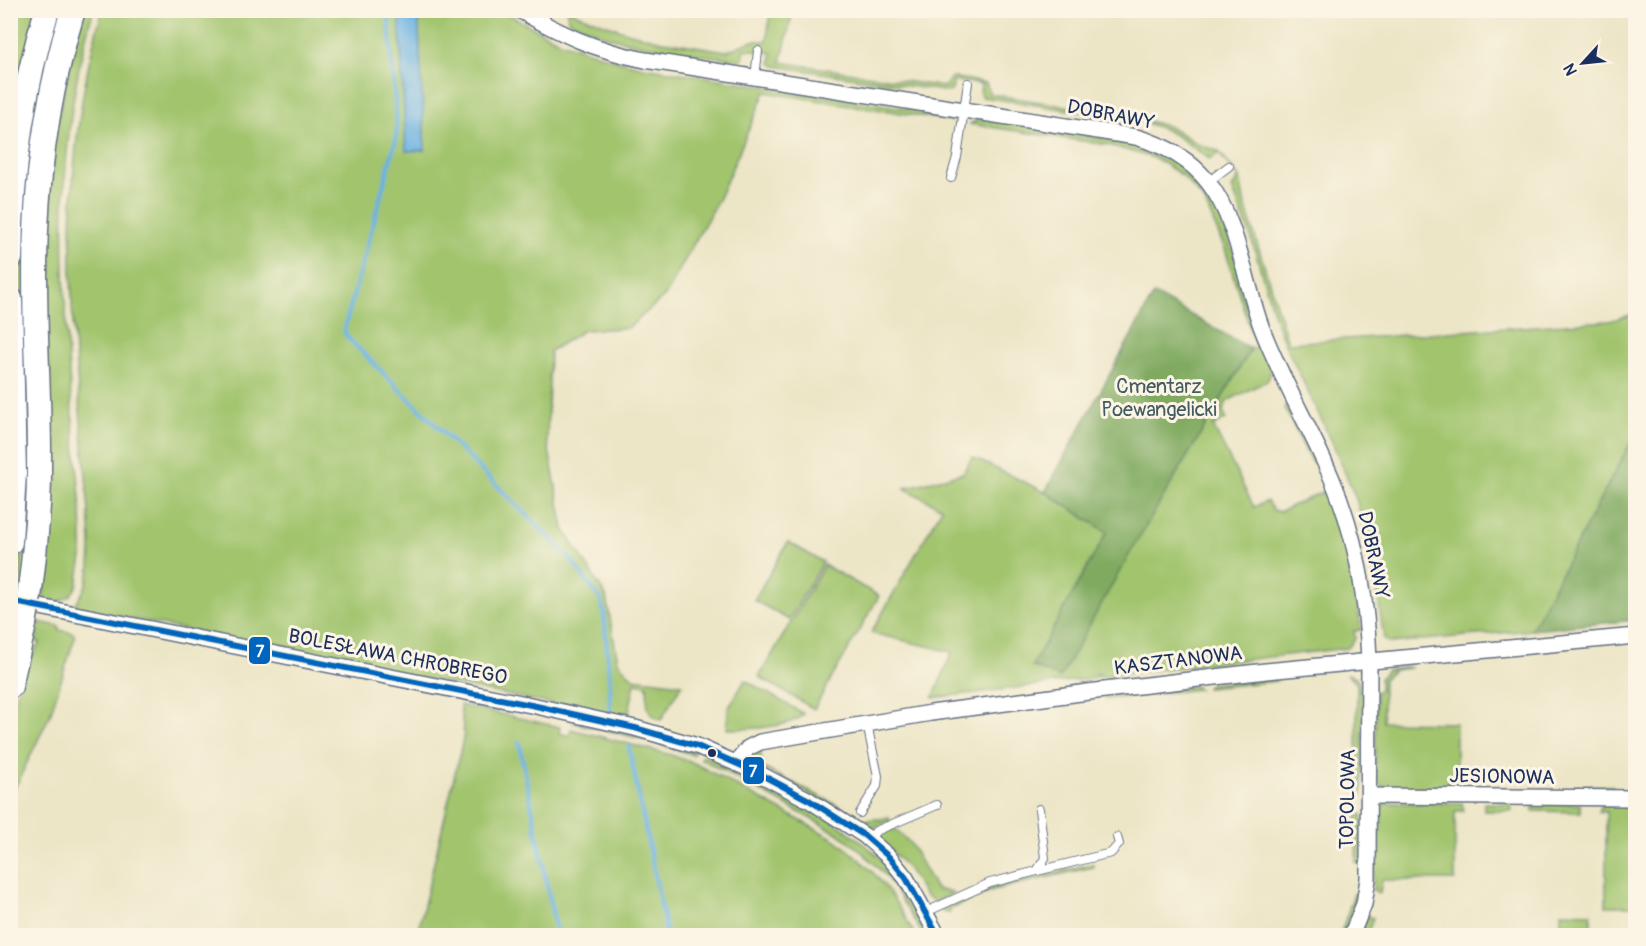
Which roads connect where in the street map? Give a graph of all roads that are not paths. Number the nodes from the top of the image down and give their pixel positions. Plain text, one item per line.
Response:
1 (47, 10) edge
2 (73, 10) edge
3 (519, 10) edge
4 (550, 10) edge
5 (533, 18) junction
6 (758, 51) dead end
7 (755, 78) junction
8 (968, 83) dead end
9 (963, 111) junction
10 (1229, 166) dead end
11 (951, 178) dead end
12 (1208, 182) junction
13 (10, 258) edge
14 (10, 299) edge
15 (10, 542) edge
16 (20, 595) edge
17 (1635, 636) edge
18 (1369, 661) junction
19 (10, 686) edge
20 (867, 724) junction
21 (737, 762) junction
22 (1369, 796) junction
23 (1635, 798) edge
24 (937, 805) dead end
25 (1039, 809) dead end
26 (860, 813) dead end
27 (1117, 837) dead end
28 (869, 839) junction
29 (1037, 871) junction
30 (926, 912) junction
31 (938, 936) edge
32 (1351, 936) edge

1 - 13 main road
2 - 16 main road
3 - 5 street, DOBRAWY
4 - 5 lane
5 - 7 street, DOBRAWY
6 - 7 lane
7 - 9 street, DOBRAWY
8 - 9 lane
9 - 11 lane
9 - 12 street, DOBRAWY
10 - 12 lane
12 - 18 street, DOBRAWY
14 - 15 main road
16 - 19 main road, bridge
16 - 21 street, BOLESŁAWA CHROBREGO
17 - 18 street, KASZTANOWA
18 - 20 street, KASZTANOWA
18 - 22 street, TOPOLOWA
20 - 21 street, KASZTANOWA
20 - 26 lane
21 - 28 street, BOLESŁAWA CHROBREGO
22 - 23 street, JESIONOWA
22 - 32 street, TOPOLOWA
24 - 28 lane
25 - 29 lane
27 - 29 lane
28 - 30 street, BOLESŁAWA CHROBREGO
29 - 30 lane
30 - 31 street, BOLESŁAWA CHROBREGO

